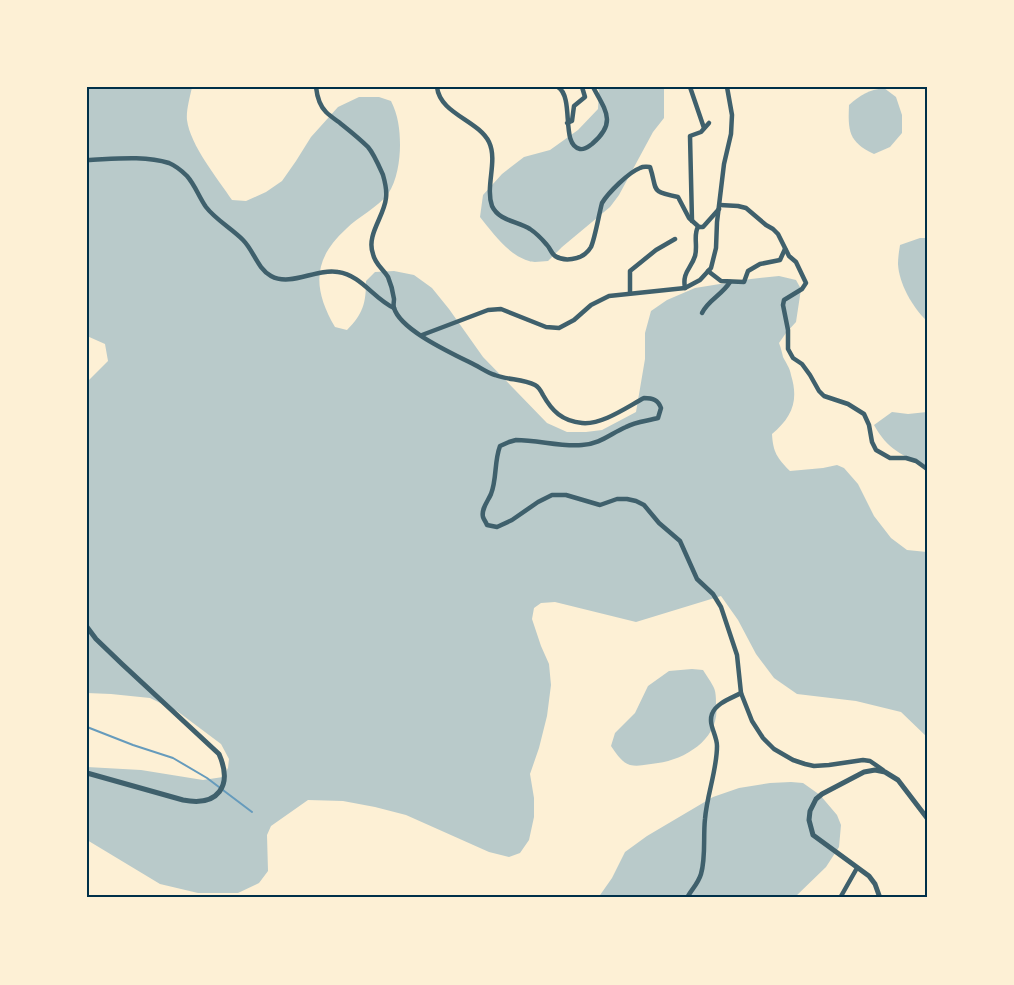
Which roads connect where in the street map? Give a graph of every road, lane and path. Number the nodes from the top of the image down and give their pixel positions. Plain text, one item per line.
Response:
1 (316, 87) edge
2 (437, 87) edge
3 (558, 87) edge
4 (582, 87) edge
5 (593, 87) edge
6 (690, 87) edge
7 (727, 87) edge
8 (567, 123) junction
9 (710, 123) dead end
10 (704, 128) junction
11 (87, 160) edge
12 (719, 207) junction
13 (692, 221) junction
14 (698, 227) junction
15 (675, 239) dead end
16 (785, 249) junction
17 (708, 271) junction
18 (730, 282) junction
19 (685, 288) junction
20 (630, 293) junction
21 (394, 308) junction
22 (702, 313) dead end
23 (422, 335) junction
24 (927, 469) edge
25 (87, 627) edge
26 (741, 693) junction
27 (885, 772) junction
28 (87, 773) edge
29 (927, 818) edge
30 (857, 868) junction
31 (687, 898) edge
32 (840, 898) edge
33 (880, 898) edge

1 - 21 street
2 - 13 street
3 - 8 street
4 - 8 street
5 - 8 street
6 - 10 street
7 - 12 street
9 - 10 street
10 - 13 street
11 - 21 street
12 - 14 street
12 - 16 street
12 - 17 street
13 - 14 street
14 - 19 street
15 - 20 street
16 - 18 street
16 - 24 street
17 - 18 street
17 - 19 street
18 - 22 street
19 - 20 street
20 - 23 street
21 - 23 street
23 - 26 street
25 - 28 street
26 - 27 street
26 - 31 street
27 - 29 street
27 - 30 street
30 - 32 street
30 - 33 street

